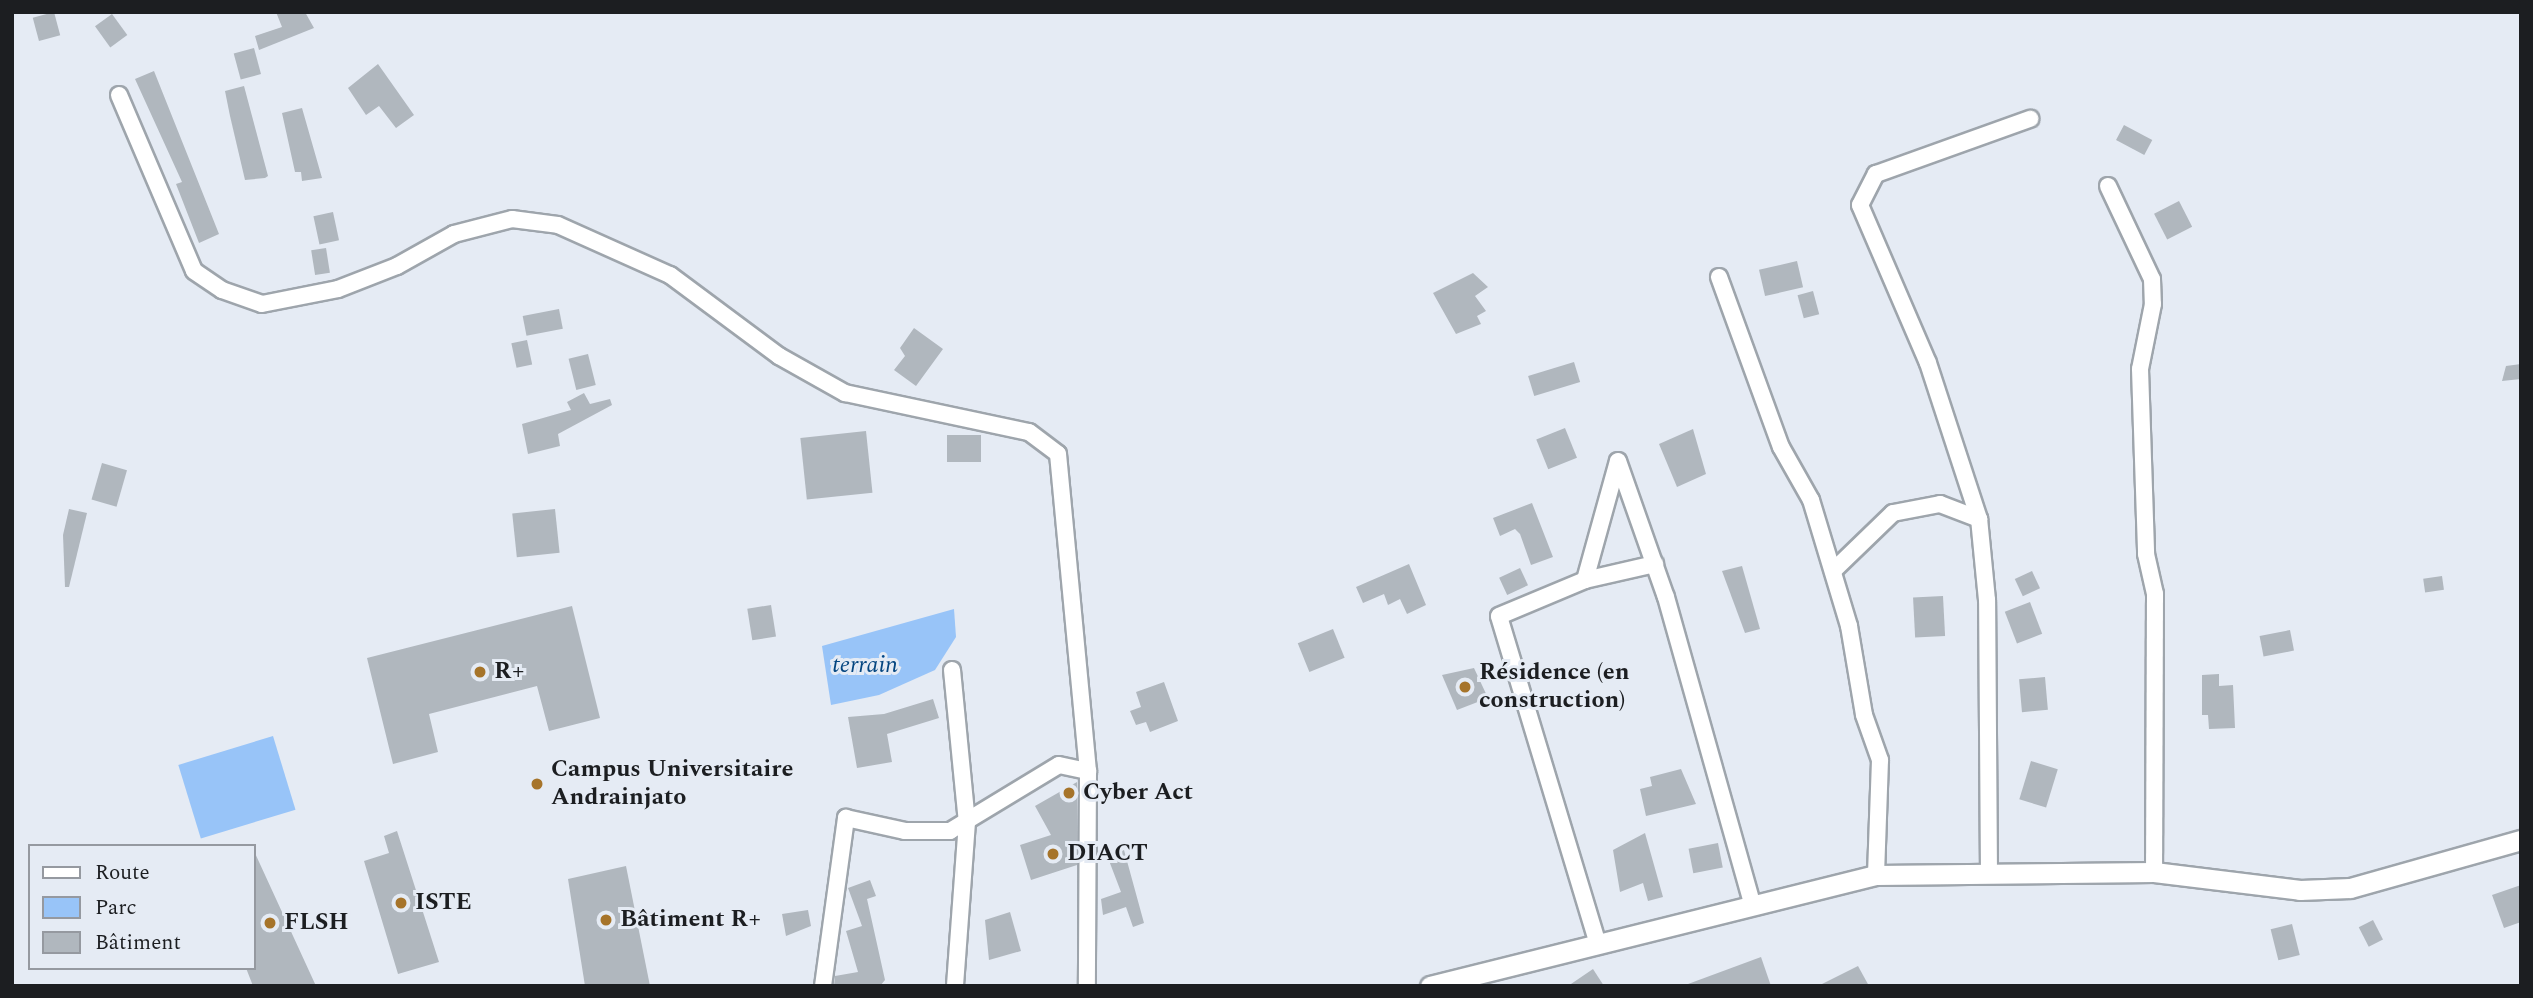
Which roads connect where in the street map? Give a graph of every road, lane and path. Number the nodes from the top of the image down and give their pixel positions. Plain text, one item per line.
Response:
1 (119, 95) dead end
2 (2030, 119) dead end
3 (2108, 186) dead end
4 (1719, 277) dead end
5 (1979, 519) junction
6 (1655, 564) junction
7 (1833, 570) junction
8 (1585, 580) junction
9 (952, 670) dead end
10 (1088, 771) junction
11 (967, 822) junction
12 (2521, 840) edge
13 (2154, 872) junction
14 (1876, 875) junction
15 (1989, 875) junction
16 (1752, 903) junction
17 (1597, 941) junction
18 (823, 986) edge
19 (955, 986) edge
20 (1087, 986) edge
21 (1430, 986) edge

1 - 10 street
2 - 5 street
3 - 13 street
4 - 7 street
5 - 7 street
5 - 15 street
6 - 8 street
6 - 8 street
6 - 16 street
7 - 14 street
8 - 17 street
9 - 11 street
10 - 11 street
10 - 20 street
11 - 18 street
11 - 19 street
12 - 13 street
13 - 15 street
14 - 15 street
14 - 16 street
16 - 17 street
17 - 21 street

